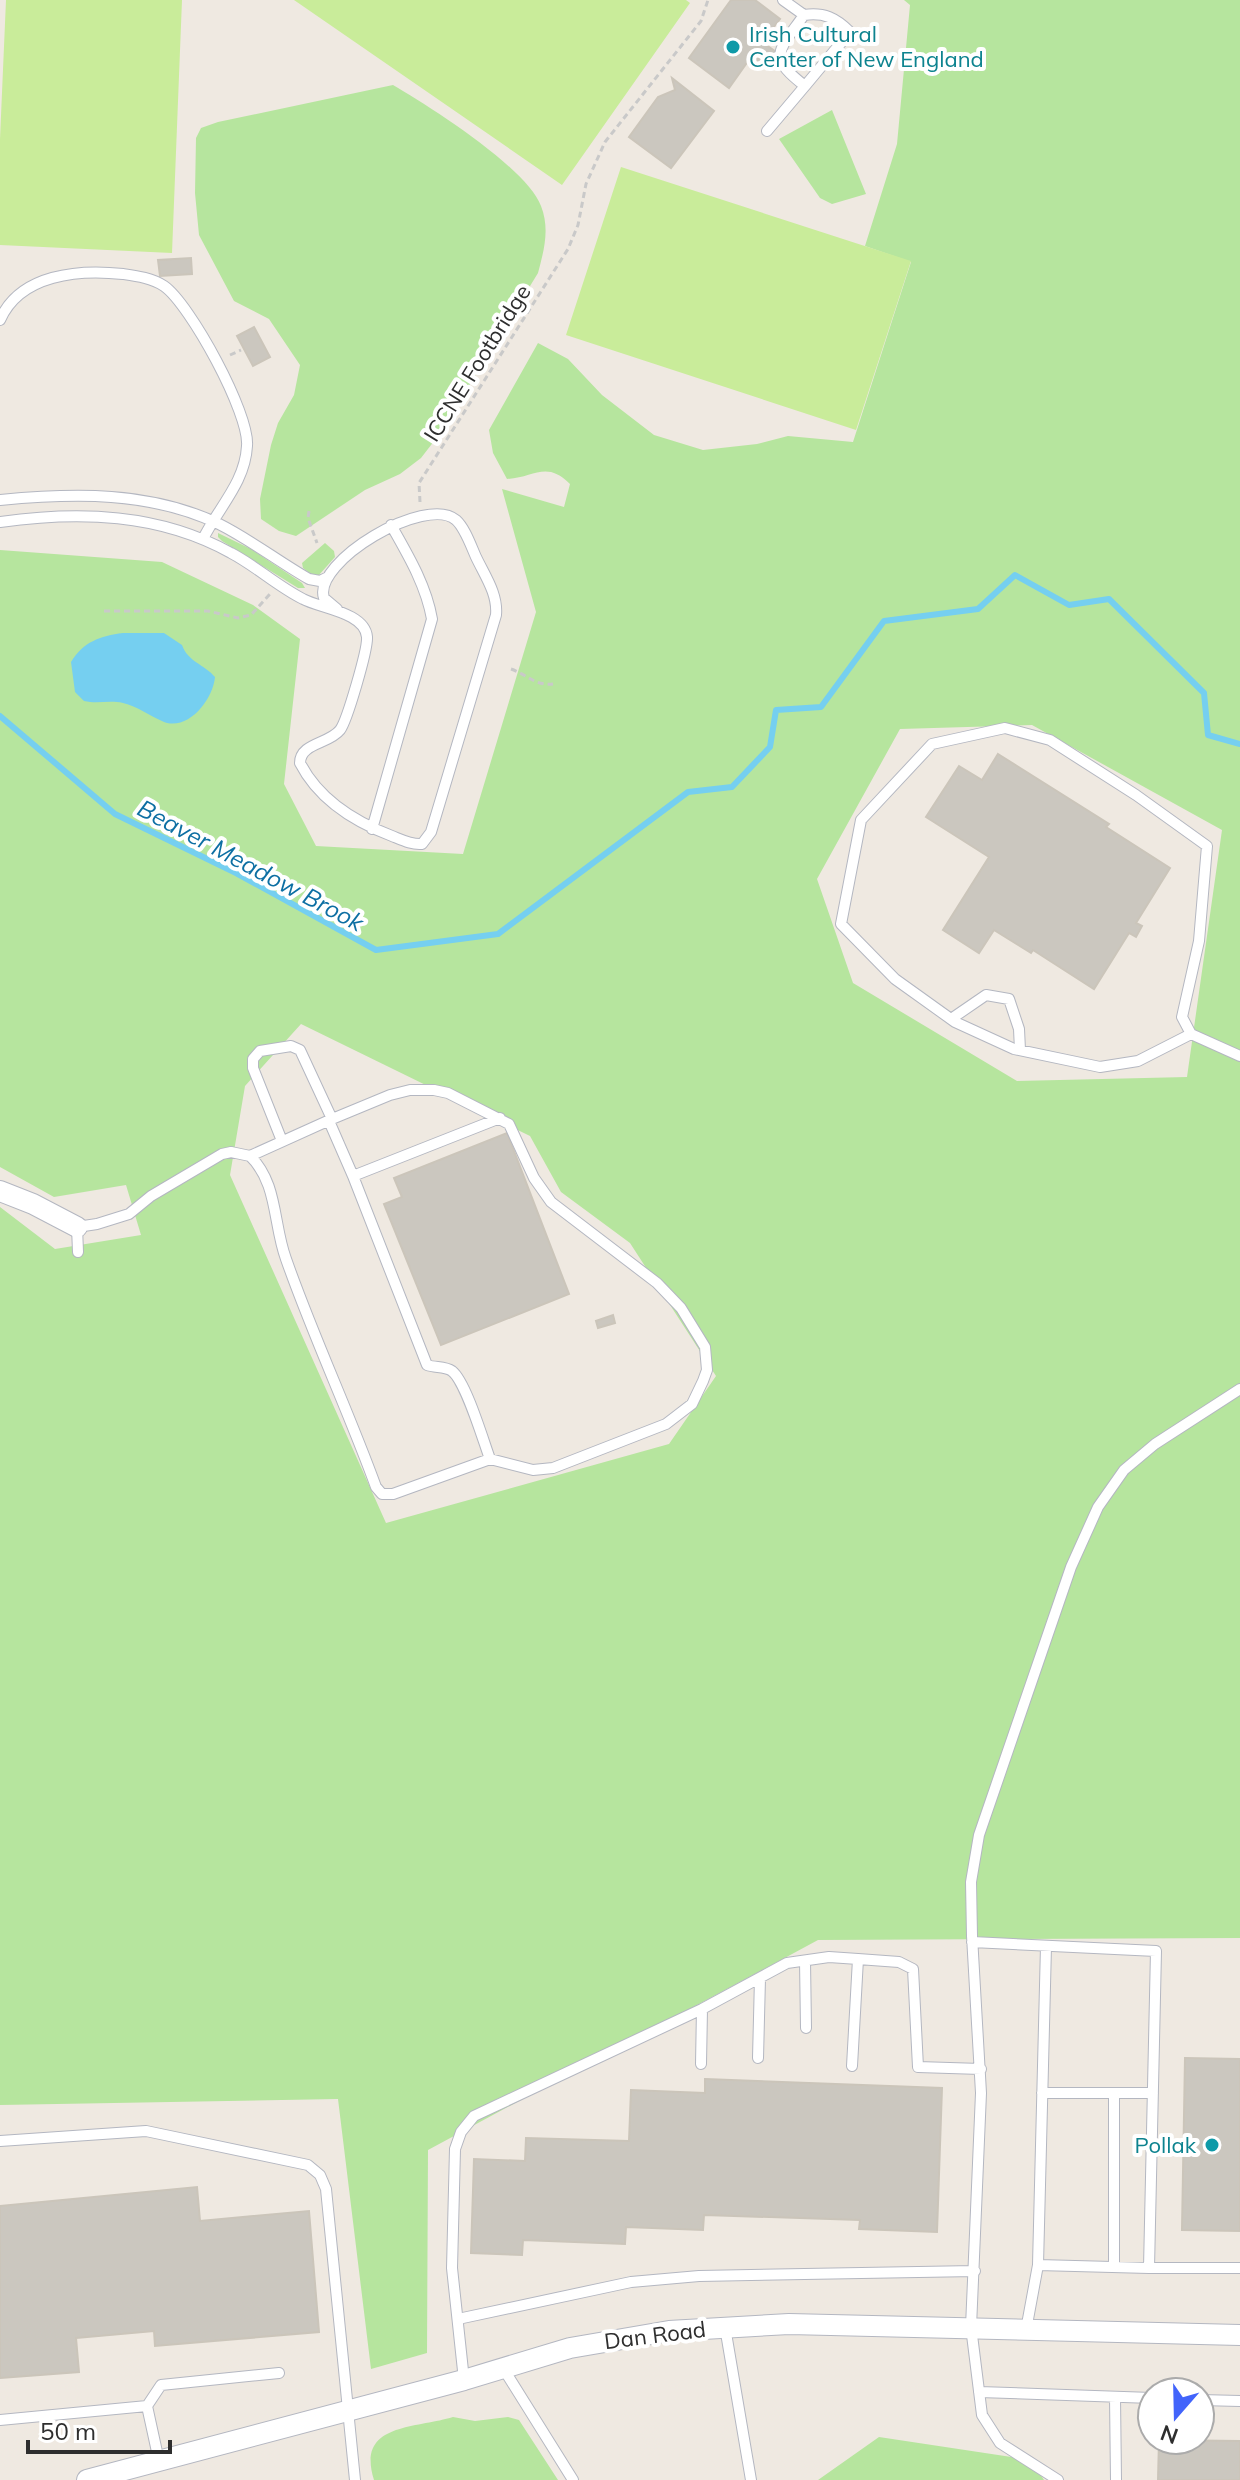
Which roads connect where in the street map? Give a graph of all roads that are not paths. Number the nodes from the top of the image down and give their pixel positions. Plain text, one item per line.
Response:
1 (783, 0) edge
2 (804, 15) junction
3 (805, 86) junction
4 (767, 131) dead end
5 (0, 320) edge
6 (0, 500) edge
7 (212, 521) junction
8 (0, 522) edge
9 (391, 525) junction
10 (203, 539) junction
11 (328, 577) junction
12 (337, 609) junction
13 (372, 829) junction
14 (951, 1019) junction
15 (1191, 1034) junction
16 (1020, 1050) junction
17 (1240, 1056) edge
18 (500, 1118) junction
19 (330, 1120) junction
20 (282, 1141) junction
21 (250, 1156) junction
22 (353, 1176) junction
23 (0, 1191) edge
24 (77, 1227) junction
25 (78, 1252) dead end
26 (1240, 1389) edge
27 (490, 1459) junction
28 (972, 1942) junction
29 (1046, 1946) junction
30 (858, 1959) junction
31 (805, 1961) junction
32 (760, 1978) junction
33 (702, 2009) junction
34 (806, 2028) dead end
35 (758, 2058) dead end
36 (701, 2064) dead end
37 (852, 2066) dead end
38 (981, 2069) junction
39 (1042, 2093) junction
40 (1114, 2093) junction
41 (1153, 2093) junction
42 (0, 2141) edge
43 (1038, 2265) junction
44 (1114, 2267) junction
45 (1149, 2268) junction
46 (1240, 2268) edge
47 (975, 2271) junction
48 (458, 2319) junction
49 (725, 2327) junction
50 (971, 2327) junction
51 (1026, 2330) junction
52 (1240, 2335) edge
53 (503, 2368) junction
54 (279, 2373) dead end
55 (464, 2380) junction
56 (979, 2392) junction
57 (1115, 2397) junction
58 (1136, 2398) edge
59 (1216, 2400) edge
60 (1240, 2401) edge
61 (147, 2406) junction
62 (349, 2410) junction
63 (0, 2420) edge
64 (159, 2461) junction
65 (87, 2480) edge
66 (355, 2480) edge
67 (573, 2480) edge
68 (751, 2480) edge
69 (1058, 2480) edge
70 (1116, 2480) edge

1 - 2 lane
2 - 3 lane
2 - 3 lane
3 - 4 lane
5 - 7 lane
6 - 7 lane
7 - 10 lane
7 - 11 lane
8 - 10 lane
9 - 11 lane
9 - 13 lane
9 - 13 lane
10 - 12 lane
11 - 12 lane
12 - 13 lane
14 - 15 lane
14 - 16 lane
14 - 16 lane
15 - 16 lane
15 - 17 lane
18 - 19 lane
18 - 22 lane
18 - 27 lane
19 - 20 lane
19 - 20 lane
19 - 22 lane
20 - 21 lane
21 - 24 lane
21 - 27 lane
22 - 27 lane
23 - 24 street
24 - 25 lane
26 - 28 lane
28 - 29 lane
28 - 38 lane
29 - 39 lane
29 - 41 lane
30 - 31 lane
30 - 37 lane
30 - 38 lane
31 - 32 lane
31 - 34 lane
32 - 33 lane
32 - 35 lane
33 - 36 lane
33 - 48 lane
38 - 47 lane
39 - 40 lane
39 - 43 lane
40 - 41 lane
40 - 44 lane
41 - 45 lane
42 - 62 lane
43 - 44 lane
43 - 51 lane
44 - 45 lane
45 - 46 lane
47 - 48 lane
47 - 50 lane
48 - 55 lane
49 - 50 street, Dan Road
49 - 53 street, Dan Road
49 - 68 lane
50 - 51 street, Dan Road
50 - 56 lane
51 - 52 street, Dan Road
53 - 55 street, Dan Road
53 - 67 lane
54 - 61 lane
55 - 62 street, Dan Road
56 - 57 lane
56 - 69 lane
57 - 58 lane
57 - 70 lane
59 - 60 lane
61 - 63 lane
61 - 64 lane
62 - 64 street, Dan Road
62 - 66 lane
64 - 65 street, Dan Road

